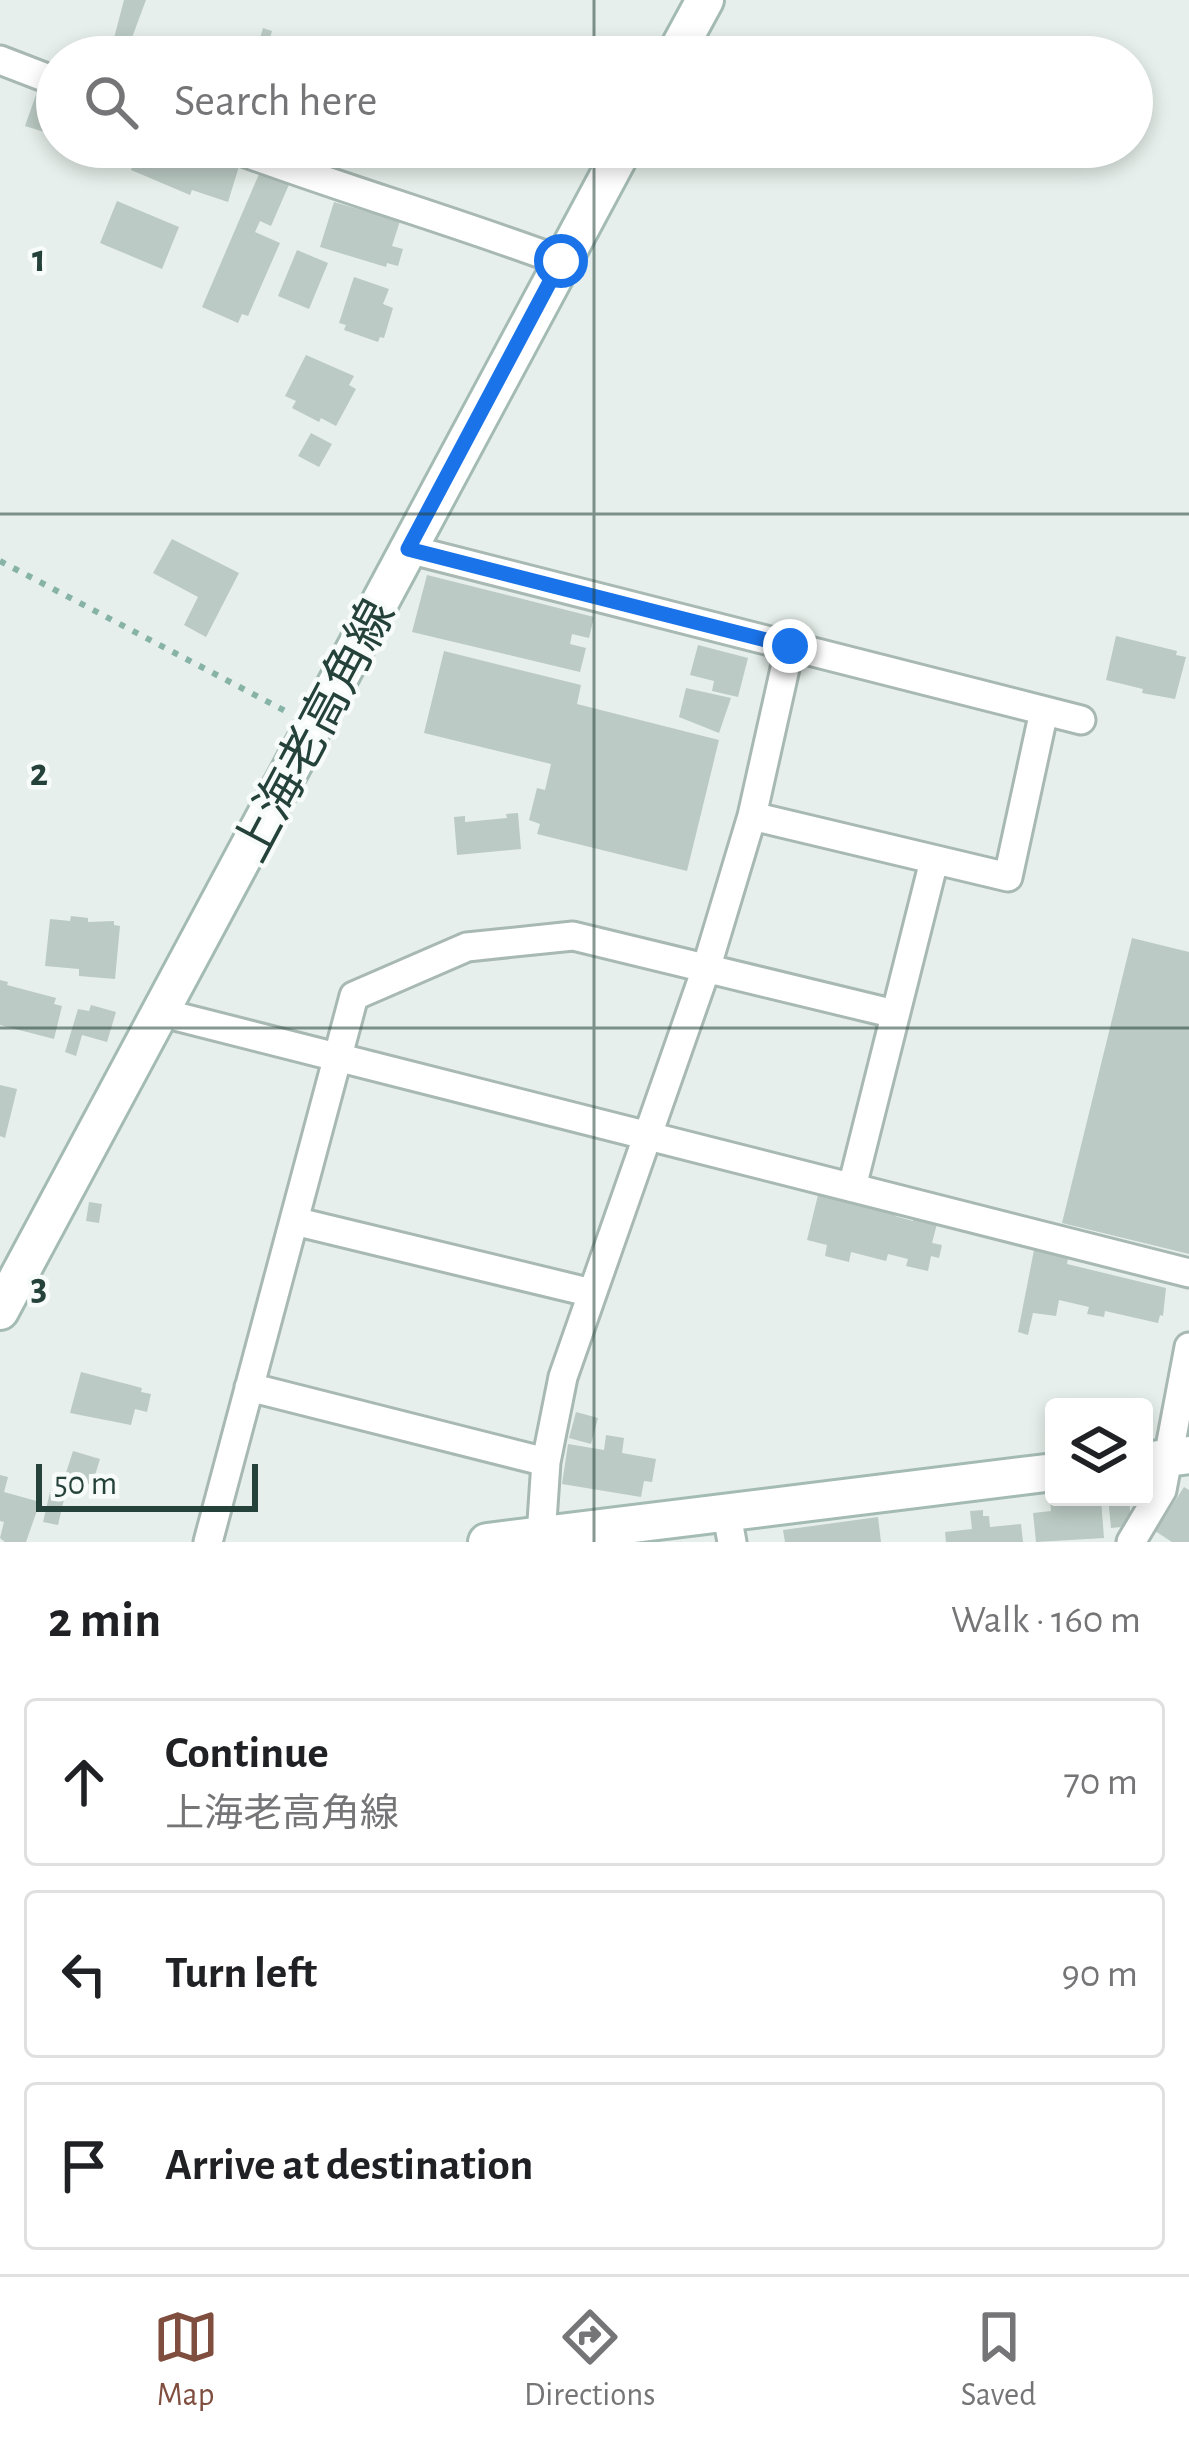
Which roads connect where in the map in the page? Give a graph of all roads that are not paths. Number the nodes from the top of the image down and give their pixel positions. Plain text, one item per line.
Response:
1 (705, 0) edge
2 (685, 36) edge
3 (0, 60) edge
4 (36, 74) edge
5 (286, 168) edge
6 (612, 168) edge
7 (561, 261) junction
8 (408, 549) junction
9 (790, 646) junction
10 (1044, 711) junction
11 (1081, 720) dead end
12 (752, 816) junction
13 (934, 861) junction
14 (706, 969) junction
15 (163, 1012) junction
16 (896, 1014) junction
17 (338, 1057) junction
18 (650, 1136) junction
19 (852, 1187) junction
20 (293, 1221) junction
21 (1189, 1273) edge
22 (592, 1293) junction
23 (0, 1311) edge
24 (1189, 1347) edge
25 (249, 1387) junction
26 (1166, 1458) edge
27 (545, 1462) junction
28 (1045, 1474) edge
29 (730, 1528) edge
30 (541, 1536) junction
31 (208, 1542) edge
32 (487, 1542) edge
33 (1131, 1542) edge

1 - 2 main road
3 - 4 street
5 - 7 street
6 - 7 main road, 上海老高角線
7 - 8 main road, 上海老高角線
8 - 9 street
8 - 15 main road, 上海老高角線
9 - 10 street
9 - 12 street
10 - 11 street
10 - 13 street
12 - 13 street
12 - 14 street
13 - 16 street
14 - 16 street
14 - 17 street
14 - 18 street
15 - 17 street
15 - 23 main road, 上海老高角線
16 - 19 street
17 - 18 street
17 - 20 street
18 - 19 street
18 - 22 street
19 - 21 street
20 - 22 street
20 - 25 street
22 - 27 street
24 - 26 street
25 - 27 street
25 - 31 street
26 - 33 street
27 - 30 street
28 - 29 main road
29 - 30 main road
30 - 32 main road

